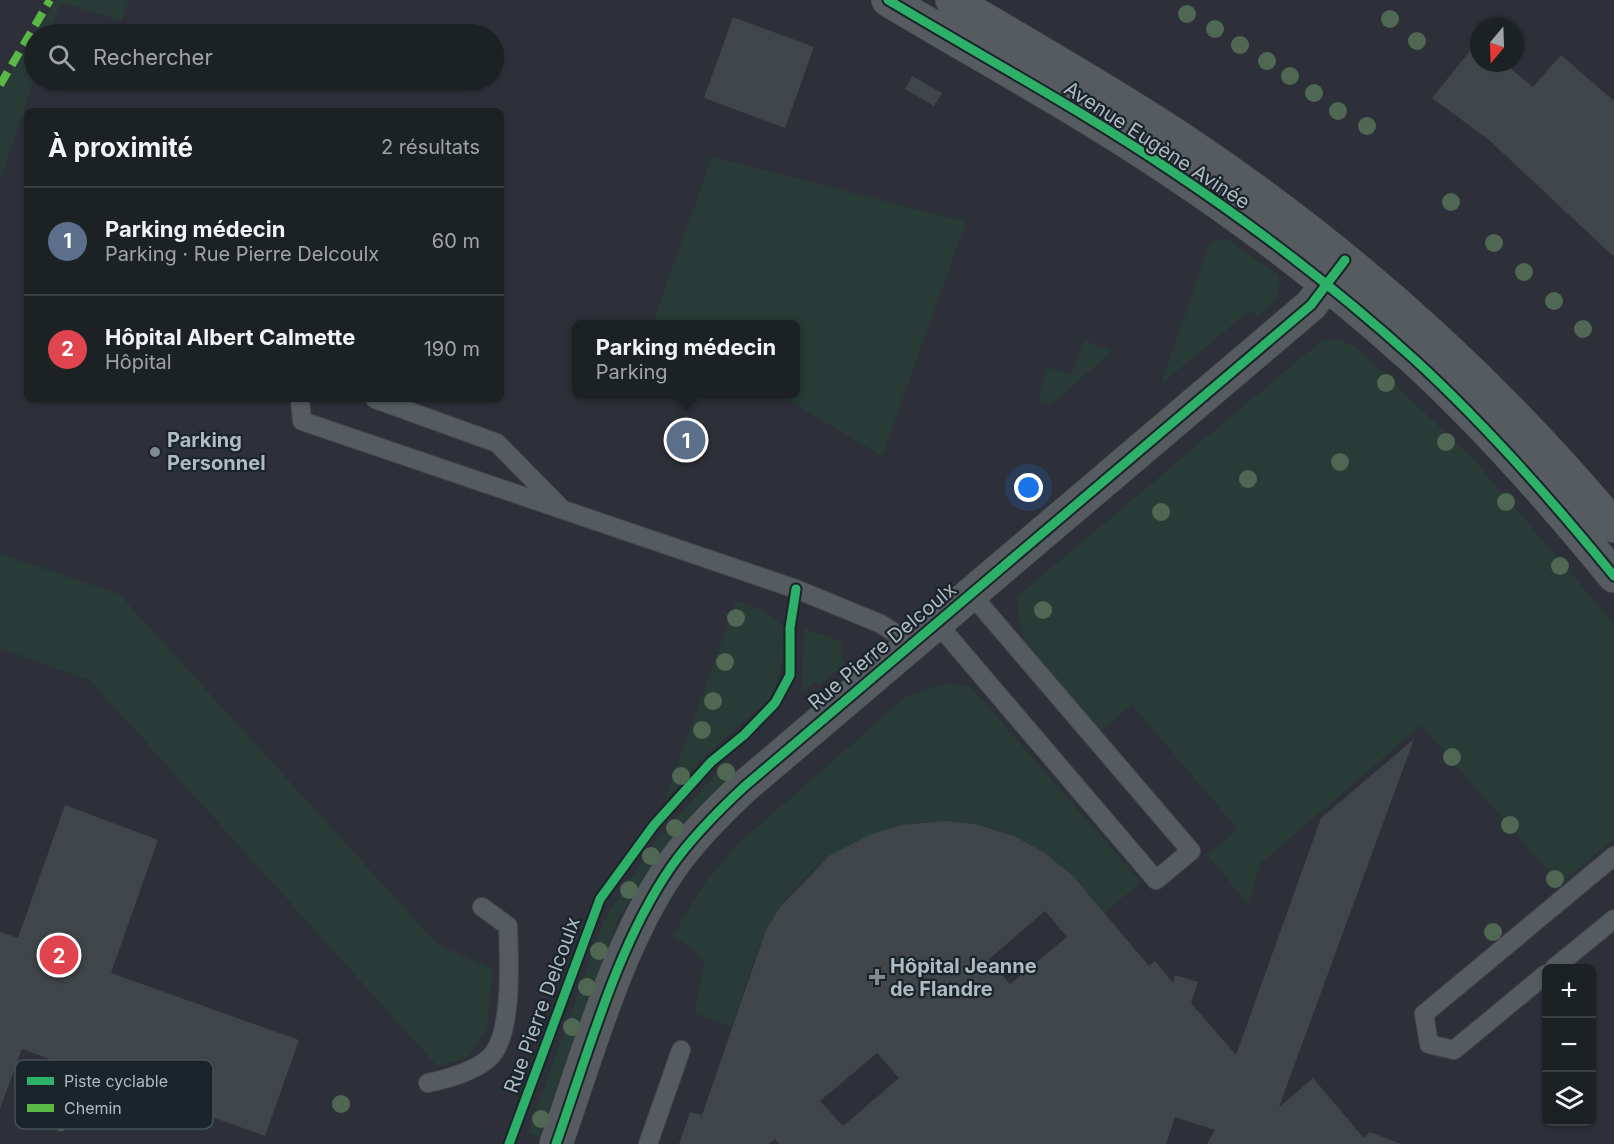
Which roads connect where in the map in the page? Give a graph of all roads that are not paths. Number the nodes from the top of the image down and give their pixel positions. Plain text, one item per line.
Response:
1 (888, 0) edge
2 (952, 0) edge
3 (1345, 260) junction
4 (1327, 286) junction
5 (300, 402) edge
6 (383, 402) edge
7 (563, 510) junction
8 (1614, 526) edge
9 (1614, 576) edge
10 (971, 594) junction
11 (937, 624) junction
12 (912, 644) junction
13 (1614, 856) edge
14 (482, 907) dead end
15 (1614, 919) edge
16 (1560, 964) edge
17 (1542, 978) edge
18 (681, 1050) dead end
19 (428, 1083) dead end
20 (556, 1144) edge
21 (648, 1144) edge

1 - 4 street, Avenue Eugène Avinée
2 - 3 street, Avenue Eugène Avinée
3 - 4 street, Rue Pierre Delcoulx
3 - 8 street, Avenue Eugène Avinée
4 - 9 street, Avenue Eugène Avinée
4 - 10 street, Rue Pierre Delcoulx
5 - 7 lane
6 - 7 lane
7 - 12 lane
10 - 11 street, Rue Pierre Delcoulx
10 - 11 lane
11 - 12 street, Rue Pierre Delcoulx
12 - 20 street, Rue Pierre Delcoulx
13 - 17 lane
14 - 19 lane
15 - 16 lane
18 - 21 lane

